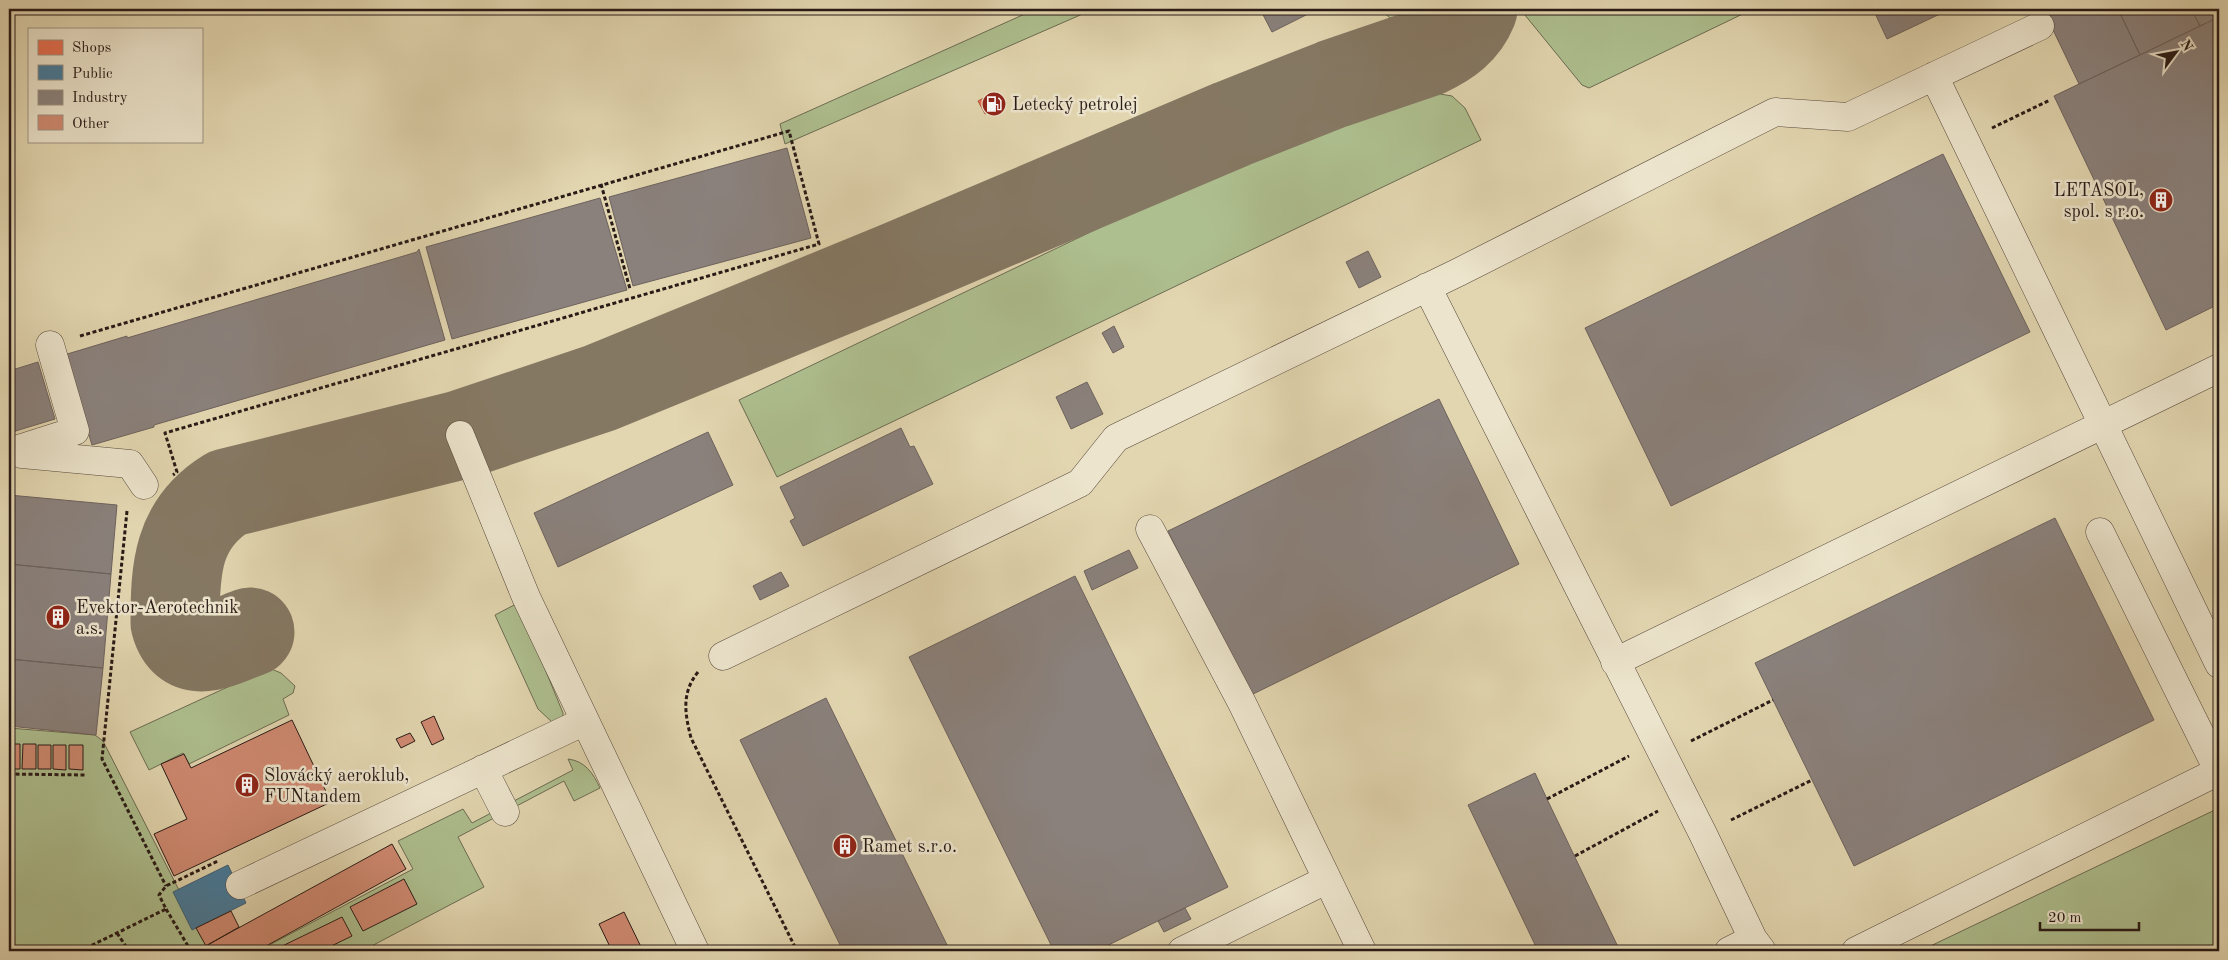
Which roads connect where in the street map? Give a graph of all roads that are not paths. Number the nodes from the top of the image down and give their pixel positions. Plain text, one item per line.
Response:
1 (2040, 26) dead end
2 (1934, 76) junction
3 (1427, 287) junction
4 (50, 345) road end
5 (2219, 368) edge
6 (2103, 424) junction
7 (460, 435) dead end
8 (9, 452) edge
9 (138, 496) road end
10 (1150, 529) dead end
11 (2100, 532) dead end
12 (723, 656) road end
13 (1615, 662) junction
14 (2219, 664) edge
15 (584, 721) junction
16 (483, 769) junction
17 (2219, 772) edge
18 (506, 812) dead end
19 (1326, 880) junction
20 (240, 885) dead end
21 (1757, 945) edge
22 (695, 951) edge
23 (1182, 951) edge
24 (1362, 951) edge
25 (1729, 951) edge
26 (1856, 951) edge

1 - 2 lane
2 - 3 lane
2 - 6 lane
3 - 12 lane
3 - 13 lane
4 - 8 lane
5 - 6 lane
6 - 13 lane
6 - 14 lane
7 - 15 lane
8 - 9 lane
10 - 19 lane
11 - 17 lane
13 - 21 lane
15 - 16 lane
15 - 22 lane
16 - 18 lane
16 - 20 lane
17 - 26 lane
19 - 23 lane
19 - 24 lane
21 - 25 lane

